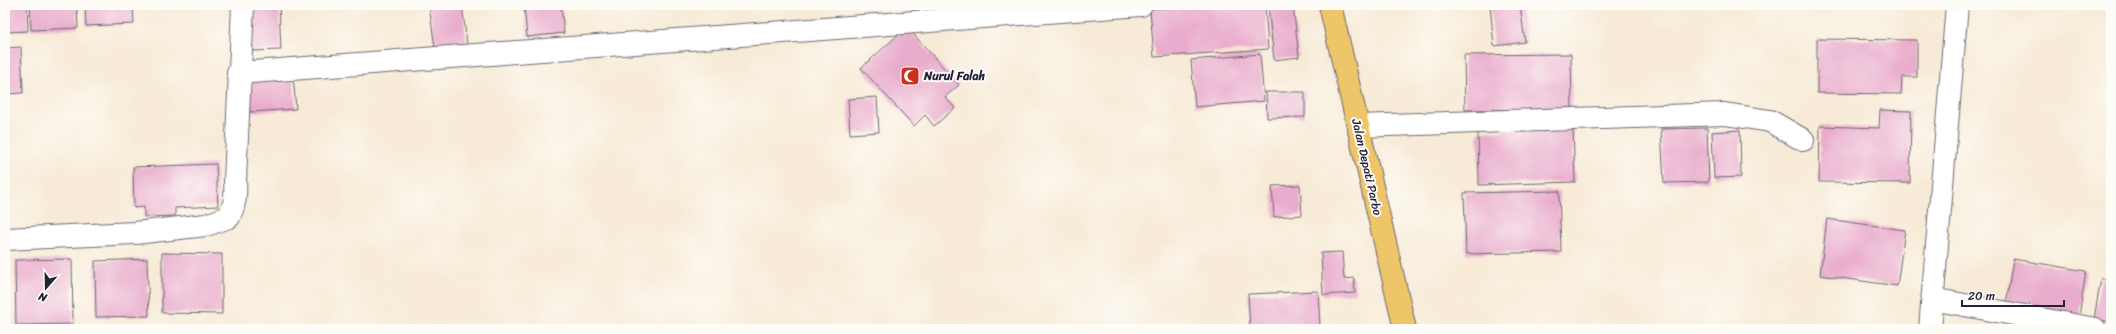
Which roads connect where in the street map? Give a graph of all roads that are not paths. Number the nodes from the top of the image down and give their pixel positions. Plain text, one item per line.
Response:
1 (243, 5) edge
2 (1141, 5) edge
3 (1330, 5) edge
4 (1957, 5) edge
5 (238, 73) junction
6 (1358, 126) junction
7 (1803, 140) dead end
8 (5, 239) edge
9 (1932, 299) junction
10 (1404, 329) edge
11 (1930, 329) edge
12 (2096, 329) edge

1 - 5 street
2 - 5 street
3 - 6 main road, Jalan Depati Parbo
4 - 9 street
5 - 8 street
6 - 7 street
6 - 10 main road, Jalan Depati Parbo
9 - 11 street
9 - 12 street

